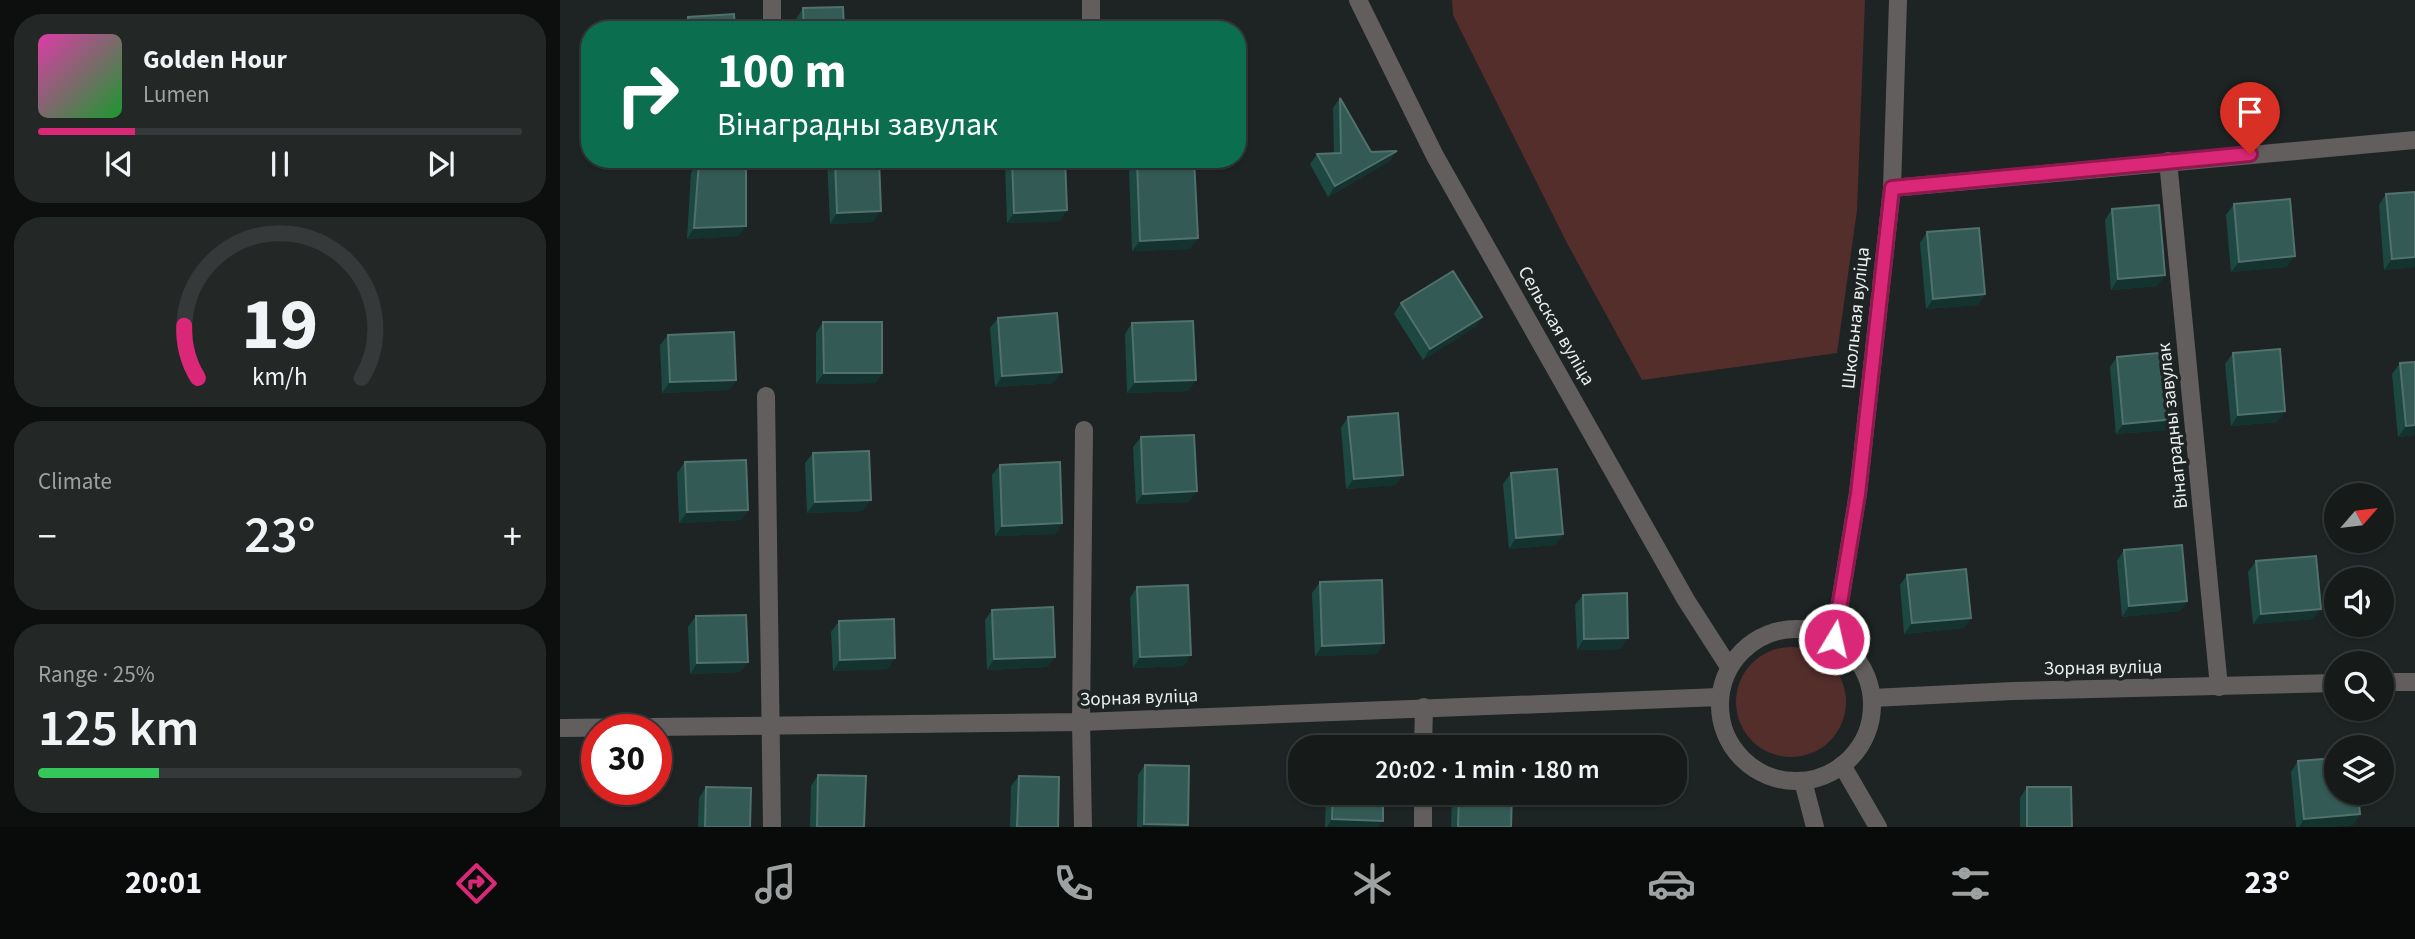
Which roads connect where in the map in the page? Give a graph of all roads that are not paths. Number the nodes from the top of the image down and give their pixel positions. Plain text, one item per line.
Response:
1 (772, 0) edge
2 (1091, 0) edge
3 (1358, 0) edge
4 (1898, 0) edge
5 (772, 21) edge
6 (1091, 21) edge
7 (2415, 140) edge
8 (2168, 161) junction
9 (1892, 188) junction
10 (766, 396) dead end
11 (1084, 429) dead end
12 (1834, 639) junction
13 (1729, 667) junction
14 (2394, 682) edge
15 (2415, 682) edge
16 (2324, 683) edge
17 (2219, 687) junction
18 (1719, 696) junction
19 (1872, 698) junction
20 (1424, 708) junction
21 (1081, 722) junction
22 (770, 726) junction
23 (560, 728) edge
24 (1423, 735) edge
25 (1842, 765) junction
26 (1803, 781) junction
27 (1423, 805) edge
28 (772, 827) edge
29 (1083, 827) edge
30 (1423, 827) edge
31 (1815, 827) edge
32 (1878, 827) edge

1 - 5 street
2 - 6 street
3 - 13 street, Сельская вуліца
4 - 9 street, Школьная вуліца
7 - 8 street
8 - 9 street
8 - 17 street, Вінаградны завулак
9 - 12 street, Школьная вуліца
10 - 22 street
11 - 21 street
12 - 13 street
12 - 19 street
13 - 18 street
14 - 15 street
16 - 17 street, Зорная вуліца
17 - 19 street, Зорная вуліца
18 - 20 street, Зорная вуліца
18 - 26 street
19 - 25 street
20 - 21 street, Зорная вуліца
20 - 24 street
21 - 22 street, Зорная вуліца
21 - 29 street
22 - 23 street, Зорная вуліца
22 - 28 street
25 - 26 street
25 - 32 street
26 - 31 street
27 - 30 street

